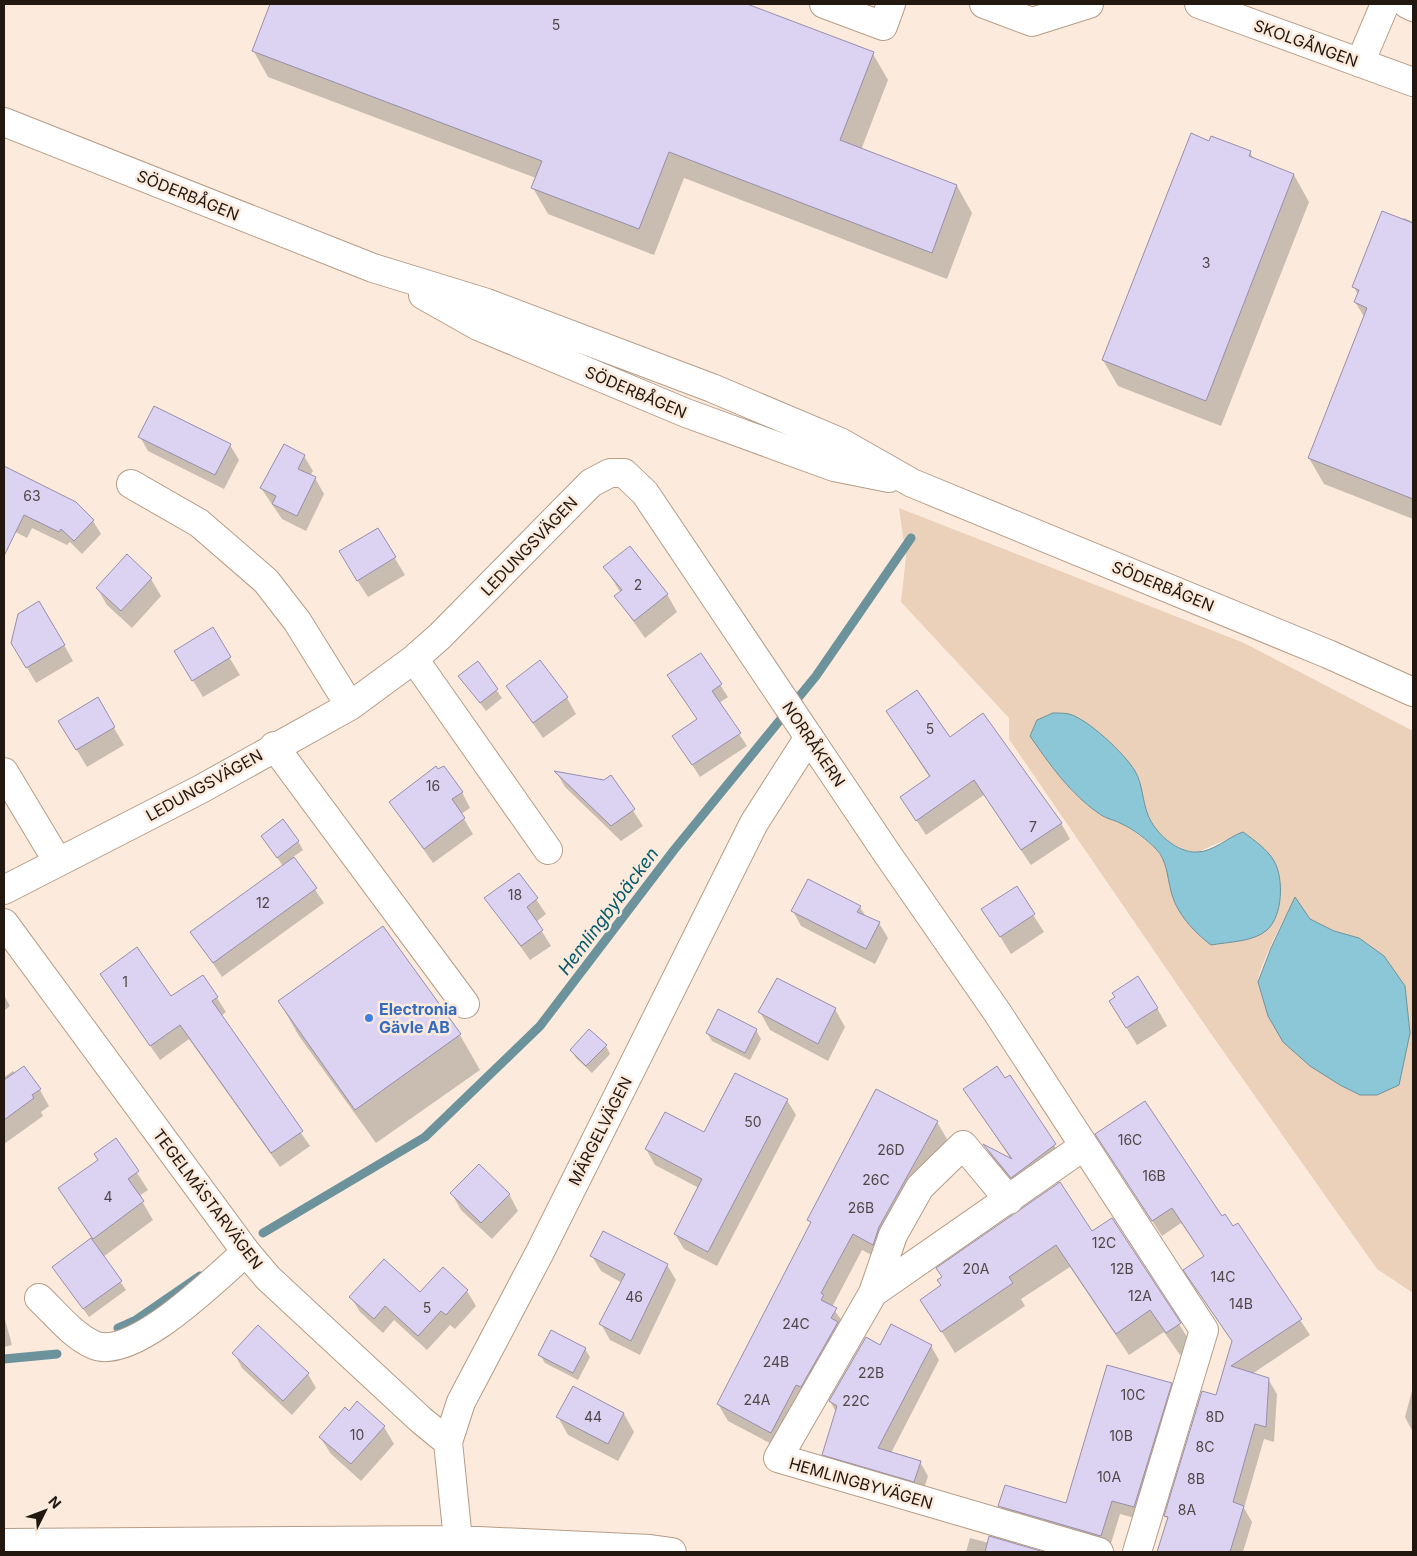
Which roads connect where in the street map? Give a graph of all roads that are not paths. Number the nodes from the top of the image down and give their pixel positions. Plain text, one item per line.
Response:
1 (824, 4) edge
2 (891, 4) edge
3 (984, 4) edge
4 (1089, 4) edge
5 (1199, 4) edge
6 (1385, 4) edge
7 (1407, 4) edge
8 (1413, 6) edge
9 (1360, 63) junction
10 (1413, 82) edge
11 (4, 122) edge
12 (630, 477) joint
13 (131, 484) dead end
14 (414, 659) junction
15 (1413, 692) edge
16 (350, 706) junction
17 (809, 737) junction
18 (274, 746) junction
19 (4, 772) edge
20 (548, 850) dead end
21 (58, 862) junction
22 (4, 890) edge
23 (4, 923) edge
24 (464, 1004) dead end
25 (1084, 1146) junction
26 (1009, 1200) junction
27 (246, 1252) junction
28 (873, 1293) junction
29 (39, 1298) dead end
30 (448, 1442) junction
31 (458, 1540) junction
32 (4, 1543) edge
33 (388, 1547) edge
34 (672, 1552) edge
35 (1099, 1552) edge
36 (1136, 1552) edge

1 - 2 street
3 - 4 street
5 - 9 street, SKOLGÅNGEN
6 - 9 street
7 - 8 street
9 - 10 street, SKOLGÅNGEN
11 - 15 street, SÖDERBÅGEN
12 - 14 street, LEDUNGSVÄGEN
12 - 17 street, NORRÅKERN
13 - 16 street
14 - 16 street, LEDUNGSVÄGEN
14 - 20 street
16 - 18 street, LEDUNGSVÄGEN
17 - 25 street, NORRÅKERN
17 - 30 street, MÄRGELVÄGEN
18 - 21 street, LEDUNGSVÄGEN
18 - 24 street
19 - 21 street
21 - 22 street, LEDUNGSVÄGEN
23 - 27 street, TEGELMÄSTARVÄGEN
25 - 26 street, HEMLINGBYVÄGEN
25 - 36 street
26 - 28 street, HEMLINGBYVÄGEN
26 - 28 street, HEMLINGBYVÄGEN
27 - 29 street
27 - 30 street, TEGELMÄSTARVÄGEN
28 - 35 street, HEMLINGBYVÄGEN
30 - 31 street, MÄRGELVÄGEN
31 - 33 street
31 - 34 street
32 - 33 street

